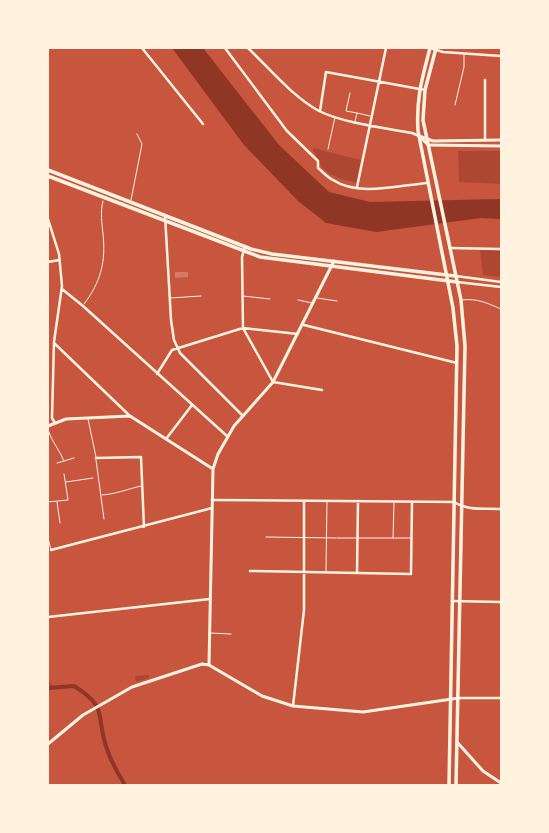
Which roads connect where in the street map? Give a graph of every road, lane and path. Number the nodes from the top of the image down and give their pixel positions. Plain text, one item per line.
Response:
1 (142, 48) edge
2 (225, 48) edge
3 (248, 48) edge
4 (386, 48) edge
5 (430, 48) edge
6 (436, 49) edge
7 (464, 54) junction
8 (501, 56) edge
9 (485, 80) dead end
10 (379, 82) junction
11 (419, 89) junction
12 (425, 90) junction
13 (350, 94) dead end
14 (455, 105) dead end
15 (320, 111) junction
16 (357, 113) junction
17 (372, 116) junction
18 (335, 117) junction
19 (356, 121) junction
20 (203, 124) dead end
21 (370, 124) junction
22 (137, 134) dead end
23 (418, 136) junction
24 (426, 138) junction
25 (485, 140) junction
26 (501, 140) edge
27 (428, 145) junction
28 (501, 146) edge
29 (328, 149) dead end
30 (48, 170) edge
31 (48, 176) edge
32 (428, 182) junction
33 (357, 187) junction
34 (117, 197) junction
35 (104, 198) junction
36 (115, 202) junction
37 (130, 202) junction
38 (164, 215) junction
39 (48, 219) edge
40 (164, 222) junction
41 (245, 247) junction
42 (450, 248) junction
43 (501, 249) edge
44 (243, 252) junction
45 (59, 260) junction
46 (334, 261) junction
47 (48, 262) edge
48 (332, 267) junction
49 (447, 275) junction
50 (455, 276) junction
51 (448, 281) junction
52 (457, 282) junction
53 (501, 282) edge
54 (501, 287) edge
55 (62, 289) junction
56 (201, 296) dead end
57 (242, 296) junction
58 (169, 298) junction
59 (317, 298) junction
60 (270, 299) dead end
61 (298, 300) dead end
62 (461, 300) junction
63 (338, 301) dead end
64 (314, 304) junction
65 (83, 306) junction
66 (501, 309) edge
67 (304, 325) junction
68 (243, 328) junction
69 (298, 334) junction
70 (54, 342) junction
71 (178, 348) junction
72 (457, 363) junction
73 (157, 374) junction
74 (273, 382) junction
75 (322, 390) dead end
76 (456, 400) junction
77 (465, 400) junction
78 (192, 406) junction
79 (130, 416) junction
80 (243, 416) junction
81 (87, 418) junction
82 (54, 423) junction
83 (48, 426) edge
84 (48, 430) edge
85 (227, 436) junction
86 (166, 439) junction
87 (455, 451) junction
88 (463, 451) junction
89 (74, 458) dead end
90 (96, 458) junction
91 (64, 461) junction
92 (58, 463) dead end
93 (213, 469) junction
94 (64, 474) dead end
95 (93, 478) dead end
96 (65, 482) junction
97 (142, 486) junction
98 (101, 495) junction
99 (212, 500) junction
100 (57, 501) junction
101 (304, 501) junction
102 (327, 501) junction
103 (358, 501) junction
104 (48, 502) edge
105 (394, 502) junction
106 (412, 502) junction
107 (454, 502) junction
108 (462, 507) junction
109 (212, 508) junction
110 (501, 509) edge
111 (104, 519) dead end
112 (60, 522) dead end
113 (144, 527) junction
114 (266, 537) dead end
115 (304, 537) junction
116 (48, 538) edge
117 (327, 538) junction
118 (393, 538) junction
119 (412, 538) junction
120 (358, 539) junction
121 (51, 550) joint
122 (250, 571) dead end
123 (304, 572) junction
124 (326, 572) junction
125 (357, 573) junction
126 (210, 599) junction
127 (452, 601) junction
128 (460, 602) junction
129 (501, 602) edge
130 (48, 617) edge
131 (210, 633) junction
132 (231, 634) dead end
133 (209, 665) junction
134 (450, 698) junction
135 (459, 698) junction
136 (501, 698) edge
137 (293, 706) junction
138 (457, 742) junction
139 (48, 744) edge
140 (501, 783) edge
141 (448, 785) edge
142 (456, 785) edge

1 - 20 street
2 - 33 street
3 - 15 street
4 - 10 street
5 - 6 street
5 - 11 main road
6 - 7 street
6 - 12 main road
7 - 8 street
7 - 14 lane
9 - 25 street
10 - 11 street
10 - 15 street
10 - 17 street
11 - 12 street
11 - 23 main road
12 - 24 main road
13 - 16 lane
15 - 18 street
16 - 17 lane
16 - 19 lane
17 - 21 street
18 - 19 street
18 - 29 lane
19 - 21 street
21 - 23 street
21 - 33 street
22 - 37 lane
23 - 24 street
23 - 27 street
23 - 32 main road
24 - 25 street
24 - 27 main road
25 - 26 street
27 - 28 street
27 - 42 main road
30 - 34 main road
31 - 35 main road
32 - 33 street
32 - 49 main road
34 - 36 main road
34 - 37 main road
35 - 36 main road
35 - 65 path
36 - 40 main road
37 - 38 main road
38 - 40 street
38 - 41 main road
39 - 45 street
40 - 44 main road
40 - 58 street
41 - 44 street
41 - 46 main road
42 - 43 street
42 - 50 main road
44 - 48 main road
44 - 57 street
45 - 47 street
45 - 55 street
46 - 48 street
46 - 49 main road
48 - 51 main road
48 - 59 street
49 - 50 main road
49 - 51 main road
50 - 52 main road
50 - 53 street
51 - 52 main road
51 - 72 main road
52 - 54 street
52 - 62 main road
55 - 65 street
55 - 70 street
56 - 58 lane
57 - 60 lane
57 - 68 street
58 - 71 street
59 - 63 lane
59 - 64 street
61 - 64 lane
62 - 66 lane
62 - 77 main road
64 - 67 street
65 - 73 street
67 - 69 street
67 - 72 street
68 - 69 street
68 - 71 street
68 - 74 street
69 - 74 street
70 - 79 street
70 - 82 street
71 - 73 street
71 - 80 street
72 - 76 main road
73 - 78 street
74 - 75 street
74 - 80 street
76 - 77 main road
76 - 87 main road
77 - 88 main road
78 - 85 street
78 - 86 street
79 - 81 street
79 - 86 street
80 - 85 street
81 - 82 street
81 - 90 lane
82 - 83 street
84 - 91 lane
85 - 93 street
86 - 93 street
87 - 88 main road
87 - 107 main road
88 - 108 main road
89 - 91 lane
90 - 97 street
90 - 98 lane
91 - 92 lane
93 - 99 street
94 - 96 lane
95 - 96 lane
96 - 100 lane
97 - 98 lane
97 - 113 street
98 - 111 lane
99 - 101 street
99 - 109 street
100 - 104 lane
100 - 112 lane
101 - 102 street
101 - 115 street
102 - 103 street
102 - 117 lane
103 - 105 street
103 - 120 street
105 - 106 street
105 - 118 lane
106 - 107 street
106 - 119 street
107 - 108 street
107 - 127 main road
108 - 110 street
108 - 128 main road
109 - 113 street
109 - 126 street
113 - 121 street
114 - 115 lane
115 - 117 lane
115 - 123 street
116 - 121 lane
117 - 120 lane
117 - 124 lane
118 - 119 lane
118 - 120 lane
119 - 125 street
120 - 125 street
122 - 123 street
123 - 124 street
123 - 137 street
124 - 125 street
126 - 130 street
126 - 131 street
127 - 128 street
127 - 134 main road
128 - 129 street
128 - 135 main road
131 - 132 lane
131 - 133 street
133 - 137 street
133 - 139 street
134 - 135 street
134 - 137 street
134 - 141 main road
135 - 136 street
135 - 138 main road
138 - 140 street
138 - 142 main road

